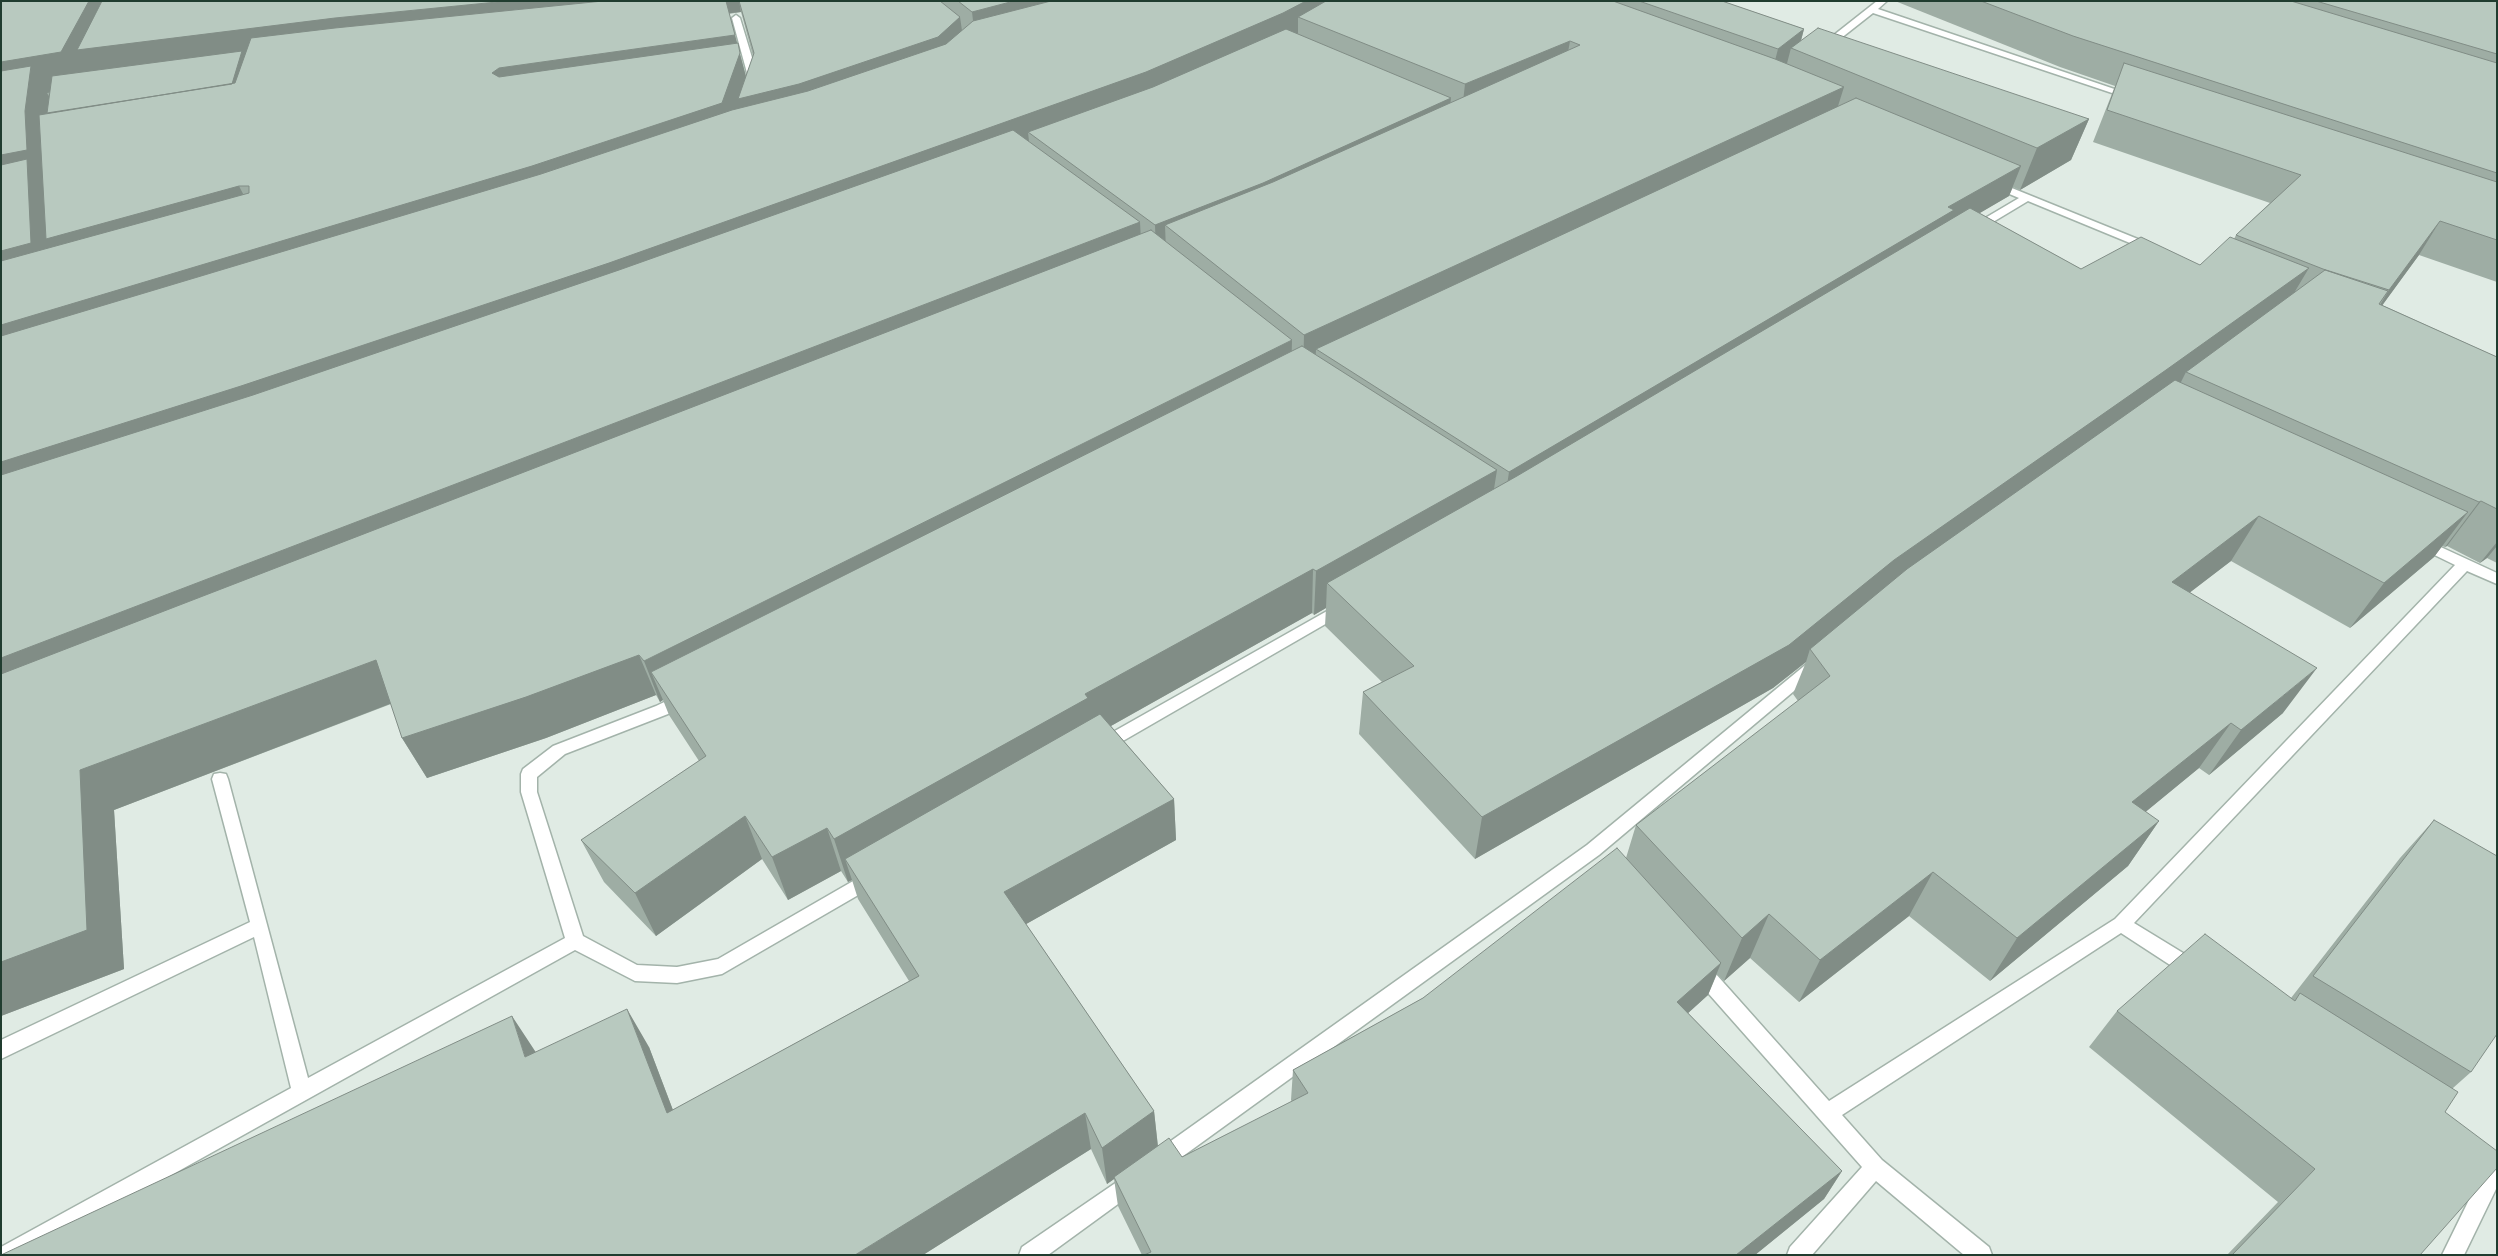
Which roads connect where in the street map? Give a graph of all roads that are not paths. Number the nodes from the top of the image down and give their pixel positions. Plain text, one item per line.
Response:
1 (1883, 1) edge
2 (1871, 10) junction
3 (736, 18) dead end
4 (1816, 53) edge
5 (753, 97) edge
6 (2146, 101) edge
7 (1981, 179) edge
8 (2026, 198) junction
9 (1958, 239) edge
10 (2162, 252) edge
11 (2402, 534) edge
12 (2465, 564) junction
13 (2497, 580) edge
14 (1358, 598) edge
15 (1829, 654) edge
16 (697, 692) edge
17 (1092, 752) edge
18 (220, 779) dead end
19 (1593, 850) junction
20 (1606, 864) edge
21 (885, 871) edge
22 (2121, 924) junction
23 (260, 926) junction
24 (575, 941) junction
25 (1689, 958) edge
26 (2205, 977) edge
27 (1, 1050) edge
28 (302, 1092) junction
29 (1828, 1113) junction
30 (2480, 1152) edge
31 (2497, 1164) edge
32 (1876, 1167) junction
33 (7, 1255) edge
34 (1030, 1255) edge
35 (1798, 1255) edge
36 (1981, 1255) edge
37 (2453, 1255) edge

1 - 2 street
2 - 4 street
2 - 6 street
3 - 5 street
7 - 8 street
8 - 9 street
8 - 10 street
11 - 12 street
12 - 13 street
12 - 22 street
14 - 17 street
15 - 19 street
16 - 24 street
18 - 23 street
19 - 20 street
19 - 34 street
21 - 24 street
22 - 26 street
22 - 29 street
23 - 27 street
23 - 28 street
24 - 28 street
25 - 29 street
28 - 33 street
29 - 32 street
30 - 31 street
31 - 37 street
32 - 35 street
32 - 36 street

